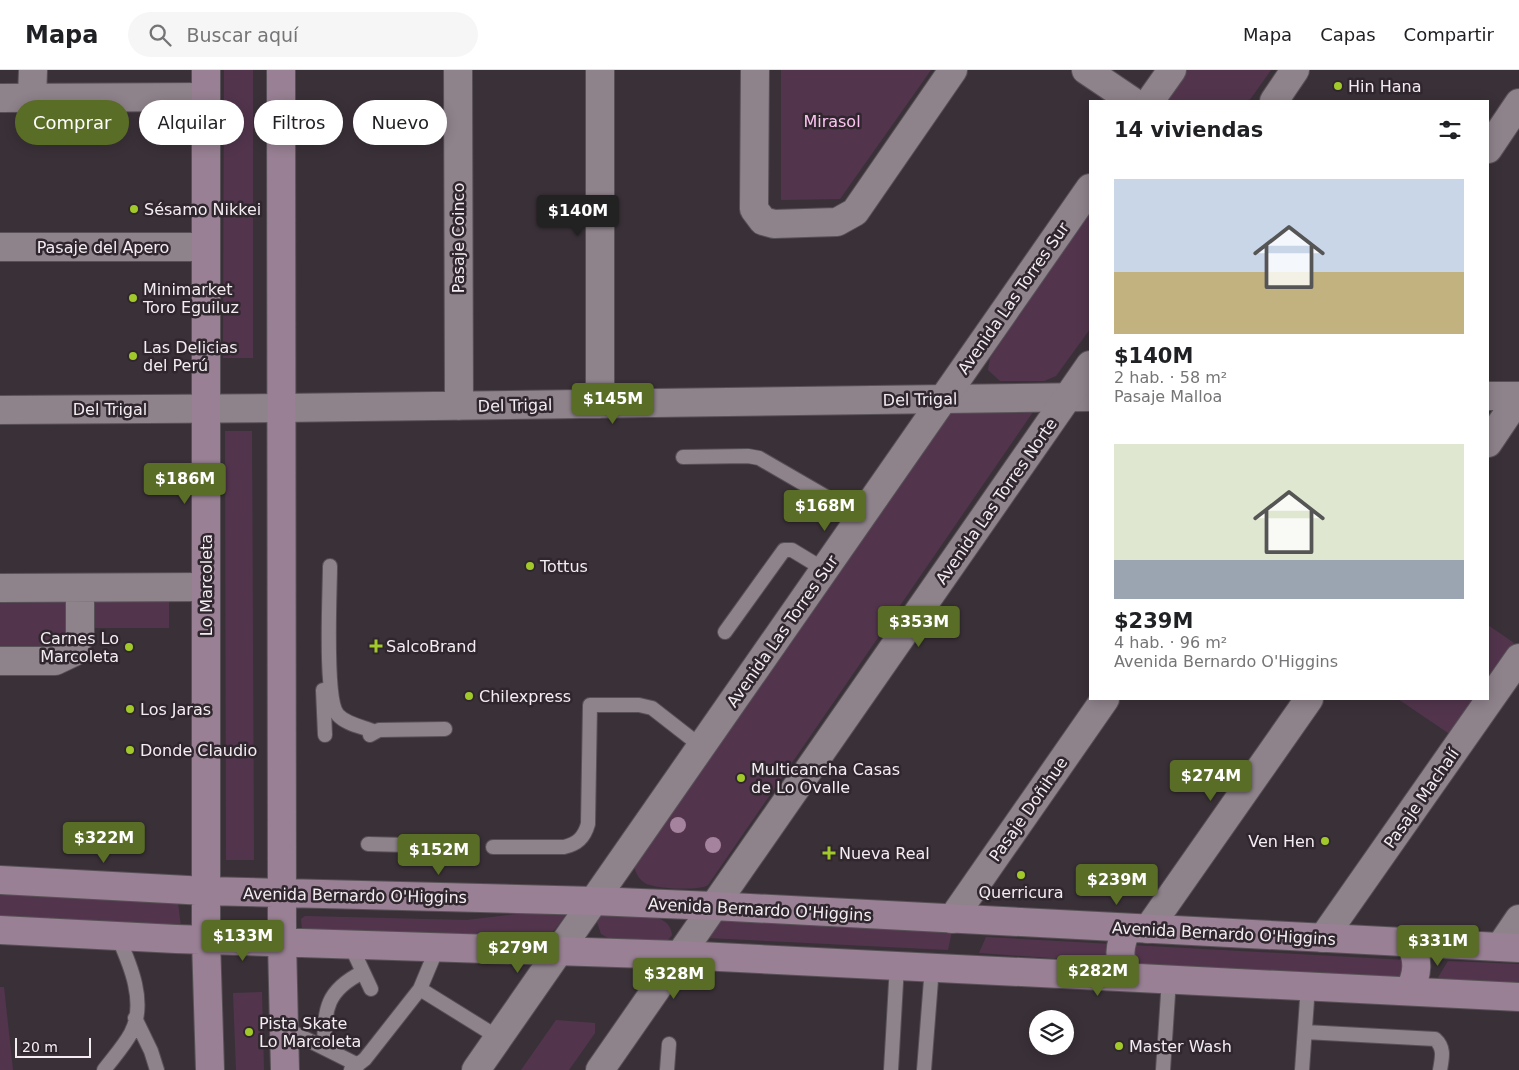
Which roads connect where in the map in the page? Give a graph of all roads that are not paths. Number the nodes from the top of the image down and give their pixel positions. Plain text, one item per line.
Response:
1 (33, 70) edge
2 (206, 70) edge
3 (281, 70) edge
4 (458, 70) edge
5 (600, 70) edge
6 (754, 70) edge
7 (953, 70) edge
8 (1086, 70) edge
9 (1172, 70) edge
10 (1295, 70) edge
11 (206, 97) junction
12 (0, 98) edge
13 (32, 98) junction
14 (1131, 100) edge
15 (1151, 100) edge
16 (1275, 100) edge
17 (1519, 103) edge
18 (1489, 148) edge
19 (1089, 189) edge
20 (0, 247) edge
21 (206, 247) junction
22 (1089, 368) edge
23 (1489, 396) edge
24 (1079, 397) edge
25 (1519, 397) edge
26 (944, 399) junction
27 (600, 404) junction
28 (459, 406) junction
29 (206, 408) junction
30 (281, 408) junction
31 (0, 410) edge
32 (1489, 441) edge
33 (683, 457) dead end
34 (861, 517) junction
35 (825, 570) junction
36 (206, 587) junction
37 (0, 588) edge
38 (80, 588) junction
39 (725, 632) dead end
40 (1519, 658) edge
41 (0, 661) edge
42 (1104, 700) edge
43 (1308, 700) edge
44 (445, 729) dead end
45 (325, 735) dead end
46 (702, 747) junction
47 (368, 844) dead end
48 (444, 846) dead end
49 (493, 847) dead end
50 (0, 880) edge
51 (206, 891) junction
52 (282, 893) junction
53 (594, 901) junction
54 (713, 906) junction
55 (952, 918) junction
56 (1519, 920) edge
57 (1138, 928) junction
58 (0, 930) edge
59 (118, 936) junction
60 (1323, 938) junction
61 (206, 940) junction
62 (282, 942) junction
63 (1410, 942) junction
64 (350, 944) junction
65 (438, 946) junction
66 (1509, 948) edge
67 (560, 950) junction
68 (679, 954) junction
69 (897, 965) junction
70 (932, 967) junction
71 (362, 972) junction
72 (1126, 977) junction
73 (1169, 979) junction
74 (1308, 986) junction
75 (371, 989) dead end
76 (420, 989) junction
77 (1410, 991) junction
78 (1519, 997) edge
79 (135, 1018) junction
80 (284, 1028) junction
81 (1304, 1032) junction
82 (498, 1038) junction
83 (669, 1044) dead end
84 (324, 1048) junction
85 (355, 1068) edge
86 (104, 1070) edge
87 (157, 1070) edge
88 (210, 1070) edge
89 (285, 1070) edge
90 (476, 1070) edge
91 (600, 1070) edge
92 (667, 1070) edge
93 (891, 1070) edge
94 (924, 1070) edge
95 (1163, 1070) edge
96 (1302, 1070) edge
97 (1440, 1070) edge

1 - 13 street
2 - 11 main road, Lo Marcoleta
3 - 30 main road
4 - 28 street, Pasaje Coinco
5 - 27 street
6 - 7 street
8 - 14 street
9 - 15 street
10 - 16 street
11 - 13 street
11 - 21 main road, Lo Marcoleta
12 - 13 street
17 - 18 street
19 - 26 street, Avenida Las Torres Sur
20 - 21 street, Pasaje del Apero
21 - 29 main road, Lo Marcoleta
22 - 24 street, Avenida Las Torres Norte
23 - 25 street
24 - 26 street, Del Trigal
24 - 54 street, Avenida Las Torres Norte
25 - 32 street
26 - 27 street, Del Trigal
26 - 34 street, Avenida Las Torres Sur
27 - 28 street, Del Trigal
28 - 30 street, Del Trigal
29 - 30 street, Del Trigal
29 - 31 street, Del Trigal
29 - 36 main road, Lo Marcoleta
30 - 52 main road
33 - 34 lane
34 - 35 street, Avenida Las Torres Sur
35 - 39 lane
35 - 46 street, Avenida Las Torres Sur
36 - 38 street
36 - 51 main road, Lo Marcoleta
37 - 38 street
38 - 41 street
40 - 60 street, Pasaje Machalí
42 - 55 street, Pasaje Doñihue
43 - 57 street
44 - 45 lane
46 - 49 lane
46 - 53 street, Avenida Las Torres Sur
47 - 48 lane
50 - 51 main road, Avenida Bernardo O'Higgins
51 - 52 main road, Avenida Bernardo O'Higgins
51 - 61 main road, Lo Marcoleta
52 - 53 main road, Avenida Bernardo O'Higgins
52 - 62 main road
53 - 54 main road, Avenida Bernardo O'Higgins
53 - 67 street, Avenida Las Torres Sur
54 - 55 main road, Avenida Bernardo O'Higgins
54 - 68 street, Avenida Las Torres Norte
55 - 57 main road, Avenida Bernardo O'Higgins
56 - 66 street
57 - 60 main road, Avenida Bernardo O'Higgins
57 - 72 main road
58 - 59 main road
59 - 61 main road
59 - 79 lane
60 - 63 main road, Avenida Bernardo O'Higgins
61 - 62 main road
61 - 88 main road, Lo Marcoleta
62 - 64 main road
62 - 80 main road
63 - 66 main road, Avenida Bernardo O'Higgins
63 - 77 main road
64 - 65 main road
64 - 71 lane
65 - 67 main road
65 - 76 lane
67 - 68 main road
67 - 82 street, Avenida Las Torres Sur
68 - 69 main road
68 - 91 street, Avenida Las Torres Norte
69 - 70 main road
69 - 93 lane
70 - 72 main road
70 - 94 lane
71 - 75 lane
71 - 84 lane
72 - 73 main road
73 - 74 main road
73 - 95 lane
74 - 77 main road
74 - 81 lane
76 - 82 lane
76 - 85 lane
77 - 78 main road
79 - 86 lane
79 - 87 lane
80 - 84 lane
80 - 89 main road
81 - 96 lane
81 - 97 lane
82 - 90 street, Avenida Las Torres Sur
83 - 92 lane
84 - 85 lane

